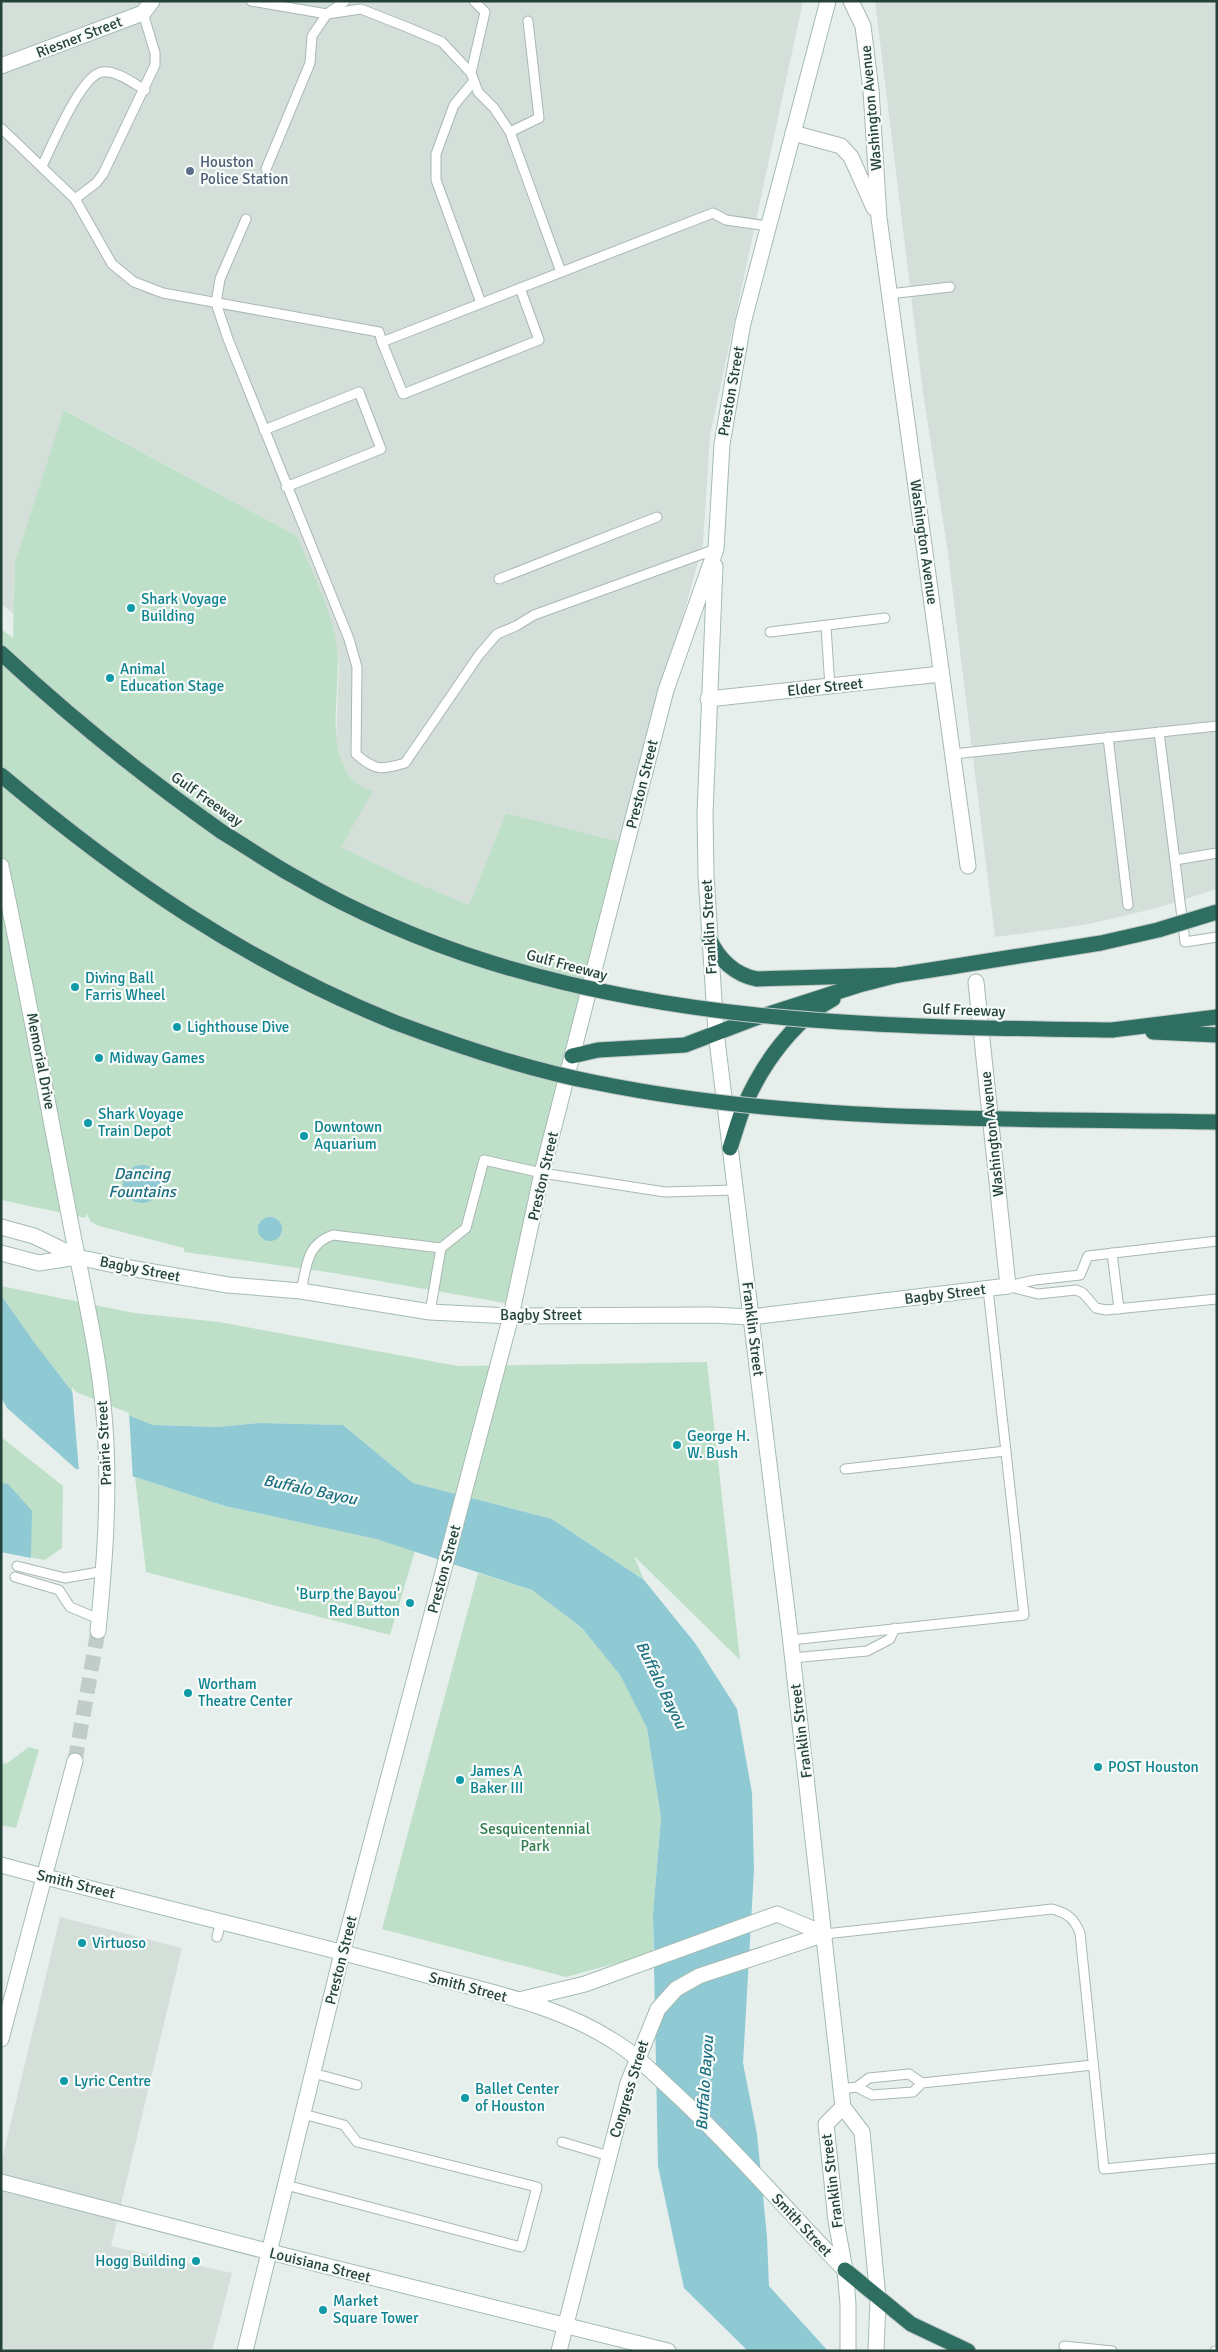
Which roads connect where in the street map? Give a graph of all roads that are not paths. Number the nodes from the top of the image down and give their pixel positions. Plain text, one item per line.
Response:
1 (251, 1) edge
2 (345, 1) edge
3 (474, 1) edge
4 (828, 1) edge
5 (851, 1) edge
6 (148, 7) edge
7 (327, 14) junction
8 (528, 22) dead end
9 (1, 66) edge
10 (473, 77) junction
11 (144, 90) junction
12 (1, 128) edge
13 (510, 132) junction
14 (793, 134) junction
15 (42, 166) junction
16 (266, 170) dead end
17 (74, 199) junction
18 (879, 218) junction
19 (246, 220) dead end
20 (768, 226) junction
21 (561, 272) junction
22 (950, 287) dead end
23 (520, 288) junction
24 (889, 294) junction
25 (216, 303) junction
26 (481, 303) junction
27 (382, 342) junction
28 (264, 430) junction
29 (286, 487) junction
30 (657, 517) dead end
31 (716, 550) junction
32 (499, 578) dead end
33 (885, 618) dead end
34 (826, 627) junction
35 (770, 632) dead end
36 (1, 653) edge
37 (942, 674) junction
38 (830, 687) junction
39 (708, 699) junction
40 (1217, 726) edge
41 (1159, 732) junction
42 (1108, 737) junction
43 (953, 754) junction
44 (1, 775) edge
45 (1217, 854) edge
46 (1175, 860) junction
47 (1, 866) edge
48 (968, 866) dead end
49 (1128, 905) dead end
50 (1217, 912) edge
51 (1217, 937) edge
52 (709, 938) junction
53 (898, 975) junction
54 (976, 982) dead end
55 (859, 985) junction
56 (1217, 1017) edge
57 (1112, 1030) junction
58 (716, 1032) junction
59 (1217, 1035) edge
60 (572, 1056) junction
61 (1217, 1122) edge
62 (730, 1148) junction
63 (542, 1173) junction
64 (735, 1190) junction
65 (1, 1227) edge
66 (1217, 1241) edge
67 (441, 1248) junction
68 (1, 1253) edge
69 (1112, 1253) junction
70 (77, 1257) junction
71 (1008, 1286) junction
72 (988, 1289) junction
73 (302, 1291) junction
74 (1217, 1299) edge
75 (1119, 1309) junction
76 (430, 1312) junction
77 (511, 1316) junction
78 (751, 1317) junction
79 (1006, 1451) junction
80 (845, 1469) dead end
81 (17, 1566) dead end
82 (105, 1571) junction
83 (15, 1577) dead end
84 (99, 1625) joint
85 (895, 1628) junction
86 (790, 1640) junction
87 (792, 1658) junction
88 (75, 1761) tunnel mouth
89 (1, 1865) edge
90 (44, 1876) junction
91 (221, 1922) junction
92 (824, 1934) junction
93 (217, 1937) dead end
94 (342, 1953) junction
95 (518, 2001) junction
96 (1, 2038) edge
97 (637, 2058) junction
98 (1093, 2065) junction
99 (313, 2073) junction
100 (922, 2083) junction
101 (357, 2085) dead end
102 (857, 2087) junction
103 (841, 2089) junction
104 (843, 2106) junction
105 (303, 2114) junction
106 (562, 2142) dead end
107 (609, 2156) junction
108 (1217, 2158) edge
109 (1, 2182) edge
110 (286, 2185) junction
111 (270, 2252) junction
112 (845, 2270) junction
113 (878, 2298) junction
114 (566, 2326) junction
115 (1064, 2346) dead end
116 (245, 2351) edge
117 (559, 2351) edge
118 (668, 2351) edge
119 (848, 2351) edge
120 (876, 2351) edge
121 (968, 2351) edge
122 (1112, 2351) edge

1 - 7 lane
2 - 7 lane
3 - 10 lane
4 - 14 street, Preston Street
5 - 18 street, Washington Avenue
6 - 9 street, Riesner Street
6 - 11 lane
7 - 10 lane
7 - 16 lane
8 - 13 lane
10 - 13 lane
10 - 26 lane
11 - 15 lane
11 - 17 lane
12 - 15 lane
13 - 21 lane
14 - 18 street, Washington Avenue
14 - 20 street, Preston Street
15 - 17 lane
17 - 25 lane
18 - 24 street, Washington Avenue
19 - 25 lane
20 - 21 lane
20 - 31 street, Preston Street
21 - 23 lane
22 - 24 lane
23 - 26 lane
23 - 27 lane
24 - 37 street, Washington Avenue
25 - 27 lane
25 - 28 lane
26 - 27 lane
28 - 29 lane
28 - 29 lane
29 - 31 lane
30 - 32 lane
31 - 39 street, Franklin Street
31 - 60 street, Preston Street
33 - 34 lane
34 - 35 lane
34 - 38 lane
36 - 57 highway, Gulf Freeway, bridge
37 - 38 street, Elder Street
37 - 43 street, Washington Avenue
38 - 39 street, Elder Street
39 - 52 street, Franklin Street
40 - 41 lane
41 - 42 lane
41 - 46 lane
42 - 43 lane
42 - 49 lane
43 - 48 street, Washington Avenue
44 - 61 highway, bridge
45 - 46 lane
46 - 51 lane
47 - 70 street, Memorial Drive
50 - 53 highway, bridge
52 - 53 highway
52 - 58 street, Franklin Street
53 - 55 highway
54 - 71 street, Washington Avenue
55 - 58 highway
55 - 62 highway
56 - 57 highway
57 - 59 highway, Gulf Freeway
58 - 60 highway
58 - 62 street, Franklin Street
60 - 63 street, Preston Street
62 - 64 street, Franklin Street
63 - 64 lane
63 - 67 lane
63 - 77 street, Preston Street
64 - 78 street, Franklin Street
65 - 70 street, Bagby Street
66 - 69 lane
67 - 73 lane
67 - 76 lane
68 - 70 street, Bagby Street
69 - 71 lane
69 - 75 lane
70 - 73 street, Bagby Street
70 - 82 street, Prairie Street
71 - 72 street, Bagby Street
71 - 75 lane
72 - 78 street, Bagby Street
72 - 79 lane
73 - 76 street, Bagby Street
74 - 75 lane
76 - 77 street, Bagby Street
77 - 78 street, Bagby Street
77 - 94 street, Preston Street
78 - 86 street, Franklin Street
79 - 80 lane
79 - 85 lane
81 - 82 lane
82 - 84 street, Prairie Street
83 - 84 lane
85 - 86 lane
85 - 87 lane
86 - 87 street, Franklin Street
87 - 92 street, Franklin Street
88 - 90 street
89 - 90 street, Smith Street
90 - 91 street, Smith Street
90 - 96 street
91 - 93 lane
91 - 94 street, Smith Street
92 - 95 street
92 - 97 street, Congress Street
92 - 98 lane
92 - 103 street, Franklin Street
94 - 95 street, Smith Street
94 - 99 street, Preston Street
95 - 97 street, Smith Street
97 - 107 street, Congress Street
97 - 112 street, Smith Street
98 - 100 lane
98 - 108 lane
99 - 101 lane
99 - 105 street, Preston Street
100 - 102 lane
100 - 102 lane
102 - 103 lane
103 - 104 street, Franklin Street
104 - 112 street, Franklin Street
104 - 113 street, Franklin Street
105 - 110 street, Preston Street
105 - 110 lane
106 - 107 lane
107 - 114 street, Congress Street
109 - 111 street, Louisiana Street
110 - 111 street, Preston Street
111 - 114 street, Louisiana Street
111 - 116 street, Preston Street
112 - 113 highway
112 - 119 street, Franklin Street
113 - 120 street, Franklin Street
113 - 121 highway
114 - 117 street, Congress Street
114 - 118 street, Louisiana Street
115 - 122 lane

